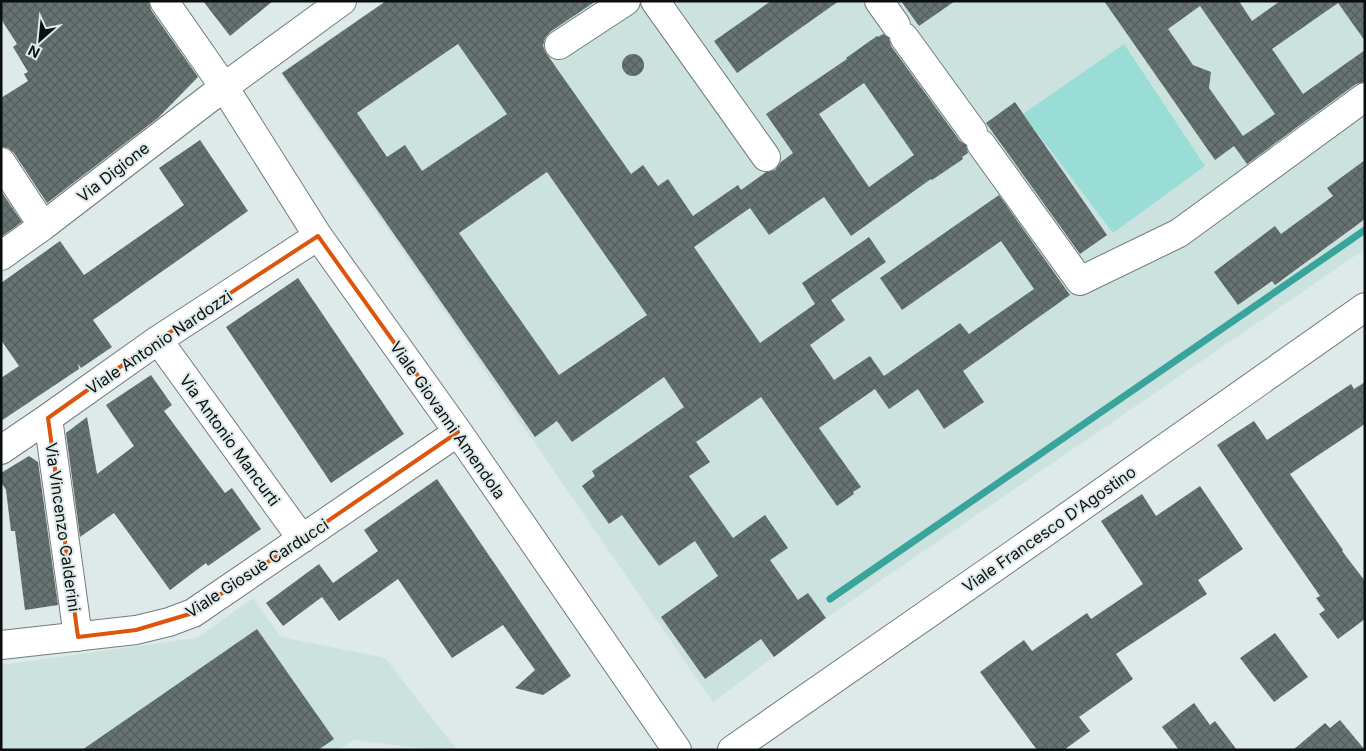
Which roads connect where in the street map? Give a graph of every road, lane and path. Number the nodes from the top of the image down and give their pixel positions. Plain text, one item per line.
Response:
1 (164, 1) edge
2 (342, 1) edge
3 (626, 1) edge
4 (655, 1) edge
5 (879, 1) edge
6 (560, 45) dead end
7 (224, 87) junction
8 (1365, 97) edge
9 (766, 157) dead end
10 (1, 162) edge
11 (43, 226) junction
12 (318, 236) junction
13 (1, 256) edge
14 (1362, 316) edge
15 (158, 340) junction
16 (48, 418) junction
17 (458, 432) junction
18 (1, 450) edge
19 (302, 539) junction
20 (78, 636) junction
21 (1, 645) edge
22 (677, 750) edge
23 (732, 750) edge

1 - 7 street, Viale Giovanni Amendola
2 - 7 street, Via Digione
3 - 6 street
4 - 9 street
5 - 8 street
7 - 11 street, Via Digione
7 - 12 street, Viale Giovanni Amendola
10 - 11 street
11 - 13 street, Via Digione
12 - 15 street, Viale Antonio Nardozzi
12 - 17 street, Viale Giovanni Amendola
14 - 23 street, Viale Francesco D'Agostino
15 - 16 street, Viale Antonio Nardozzi
15 - 19 street, Via Antonio Mancurti
16 - 18 street, Viale Antonio Nardozzi
16 - 20 street, Via Vincenzo Calderini
17 - 19 street, Viale Giosuè Carducci
17 - 22 street, Viale Giovanni Amendola
19 - 20 street, Viale Giosuè Carducci
20 - 21 street, Viale Giosuè Carducci

